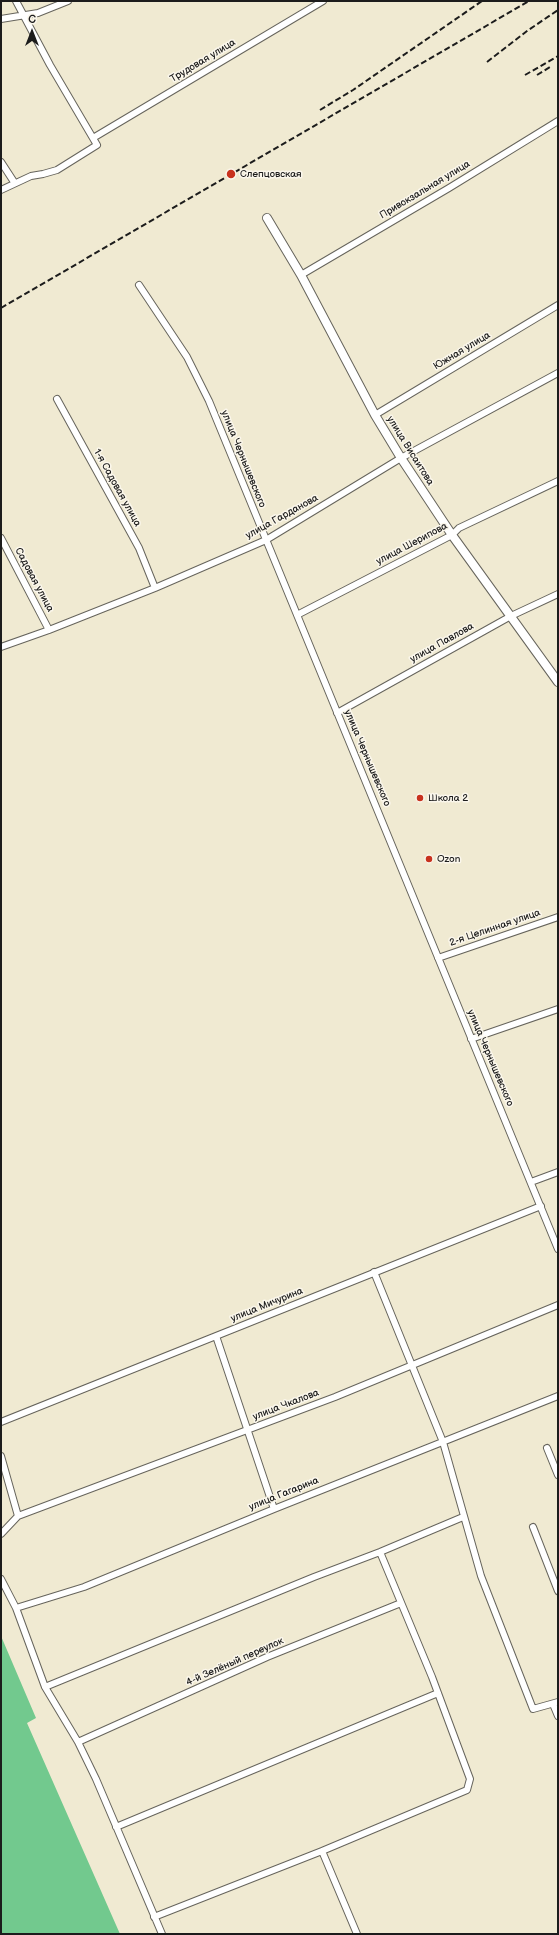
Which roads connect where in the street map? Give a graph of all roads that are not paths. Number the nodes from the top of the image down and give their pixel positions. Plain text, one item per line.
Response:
1 (16, 1) edge
2 (68, 1) edge
3 (323, 1) edge
4 (25, 15) junction
5 (1, 19) edge
6 (558, 121) edge
7 (93, 138) junction
8 (1, 162) edge
9 (14, 182) junction
10 (1, 190) edge
11 (267, 218) dead end
12 (302, 275) junction
13 (139, 285) dead end
14 (558, 305) edge
15 (558, 372) edge
16 (57, 399) dead end
17 (376, 415) junction
18 (401, 458) junction
19 (558, 481) edge
20 (452, 535) junction
21 (1, 538) edge
22 (266, 540) junction
23 (155, 588) junction
24 (558, 594) edge
25 (296, 615) junction
26 (511, 616) junction
27 (49, 630) junction
28 (1, 647) edge
29 (558, 682) edge
30 (337, 713) junction
31 (558, 917) edge
32 (438, 958) junction
33 (558, 1009) edge
34 (471, 1038) junction
35 (558, 1172) edge
36 (531, 1182) junction
37 (541, 1206) junction
38 (558, 1249) edge
39 (374, 1272) junction
40 (558, 1305) edge
41 (216, 1336) junction
42 (410, 1364) junction
43 (558, 1396) edge
44 (1, 1422) edge
45 (248, 1430) junction
46 (442, 1442) junction
47 (547, 1448) dead end
48 (1, 1456) edge
49 (558, 1475) edge
50 (274, 1509) junction
51 (18, 1516) junction
52 (463, 1516) junction
53 (533, 1527) dead end
54 (1, 1534) edge
55 (380, 1552) junction
56 (1, 1579) edge
57 (558, 1591) edge
58 (401, 1603) junction
59 (16, 1608) junction
60 (45, 1687) junction
61 (438, 1693) junction
62 (555, 1703) edge
63 (558, 1716) edge
64 (78, 1742) junction
65 (116, 1827) junction
66 (322, 1851) junction
67 (154, 1917) junction
68 (162, 1934) edge
69 (357, 1934) edge

1 - 4 street
2 - 4 street
3 - 7 street, Трудовая улица
4 - 5 street
4 - 7 street
6 - 12 street, Привокзальная улица
7 - 9 street
8 - 9 street
9 - 10 street
11 - 12 street, улица Висаитова
12 - 17 street, улица Висаитова
13 - 22 street, улица Чернышевского
14 - 17 street, Южная улица
15 - 18 street, улица Гарданова
16 - 23 street, 1-я Садовая улица
17 - 18 street, улица Висаитова
18 - 20 street, улица Висаитова
18 - 22 street, улица Гарданова
19 - 20 street, улица Шерипова
20 - 25 street, улица Шерипова
20 - 26 street, улица Висаитова
21 - 27 street, Садовая улица
22 - 23 street, улица Гарданова
22 - 25 street, улица Чернышевского
23 - 27 street, улица Гарданова
24 - 26 street, улица Павлова
25 - 30 street, улица Чернышевского
26 - 29 street, улица Висаитова
26 - 30 street, улица Павлова
27 - 28 street, улица Гарданова
30 - 32 street, улица Чернышевского
31 - 32 street, 2-я Целинная улица
32 - 34 street, улица Чернышевского
33 - 34 street
34 - 36 street, улица Чернышевского
35 - 36 street
36 - 37 street, улица Чернышевского
37 - 38 street, улица Чернышевского
37 - 39 street, улица Мичурина
39 - 41 street, улица Мичурина
39 - 42 street
40 - 42 street, улица Чкалова
41 - 44 street, улица Мичурина
41 - 45 street
42 - 45 street, улица Чкалова
42 - 46 street
43 - 46 street, улица Гагарина
45 - 50 street
45 - 51 street, улица Чкалова
46 - 50 street, улица Гагарина
46 - 52 street
47 - 49 street
48 - 51 street
50 - 59 street, улица Гагарина
51 - 54 street
52 - 55 street
52 - 62 street
53 - 57 street
55 - 58 street
55 - 60 street
56 - 59 street
58 - 61 street
58 - 64 street, 4-й Зелёный переулок
59 - 60 street
60 - 64 street
61 - 65 street
61 - 66 street
62 - 63 street
64 - 65 street
65 - 67 street
66 - 67 street
66 - 69 street
67 - 68 street

